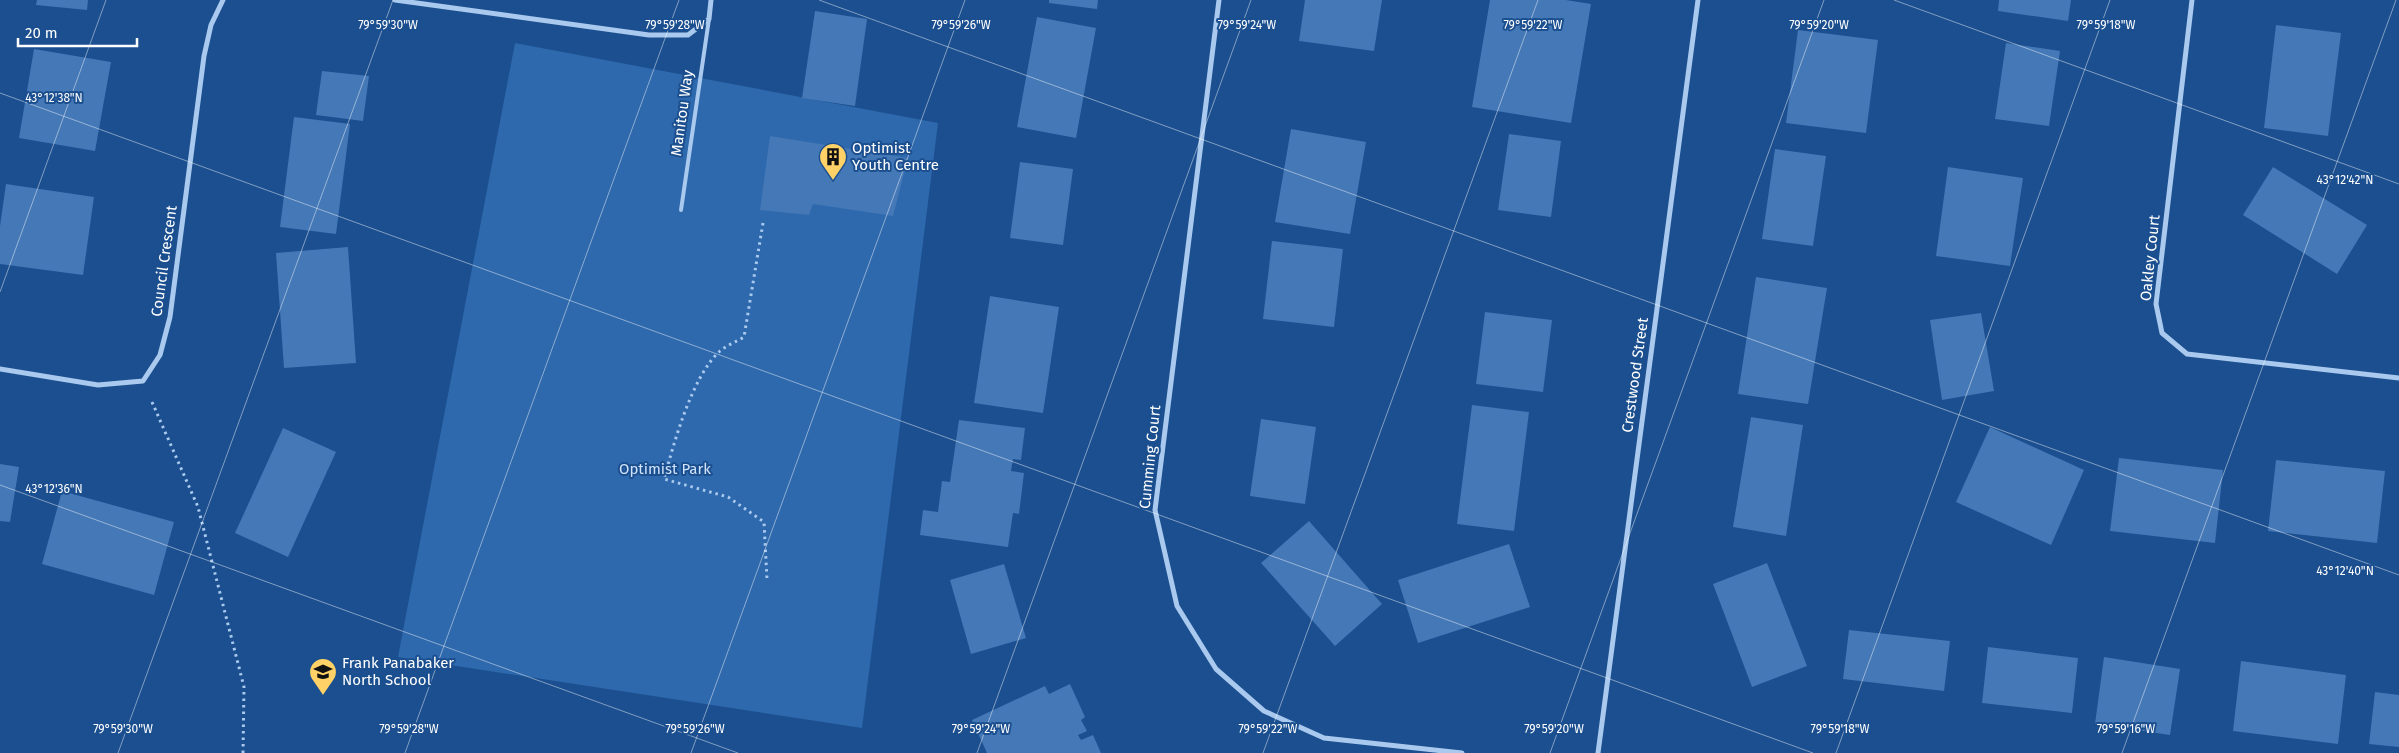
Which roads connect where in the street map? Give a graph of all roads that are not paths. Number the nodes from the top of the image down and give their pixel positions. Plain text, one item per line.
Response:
1 (223, 0) edge
2 (395, 0) edge
3 (711, 0) edge
4 (1219, 0) edge
5 (1698, 0) edge
6 (2192, 0) edge
7 (708, 19) junction
8 (681, 210) dead end
9 (0, 369) edge
10 (2399, 378) edge
11 (1462, 753) edge
12 (1598, 753) edge

1 - 9 street, Council Crescent
2 - 7 street
3 - 7 street, Manitou Way
4 - 11 street, Cumming Court
5 - 12 street, Crestwood Street
6 - 10 street, Oakley Court
7 - 8 lane, Manitou Way

